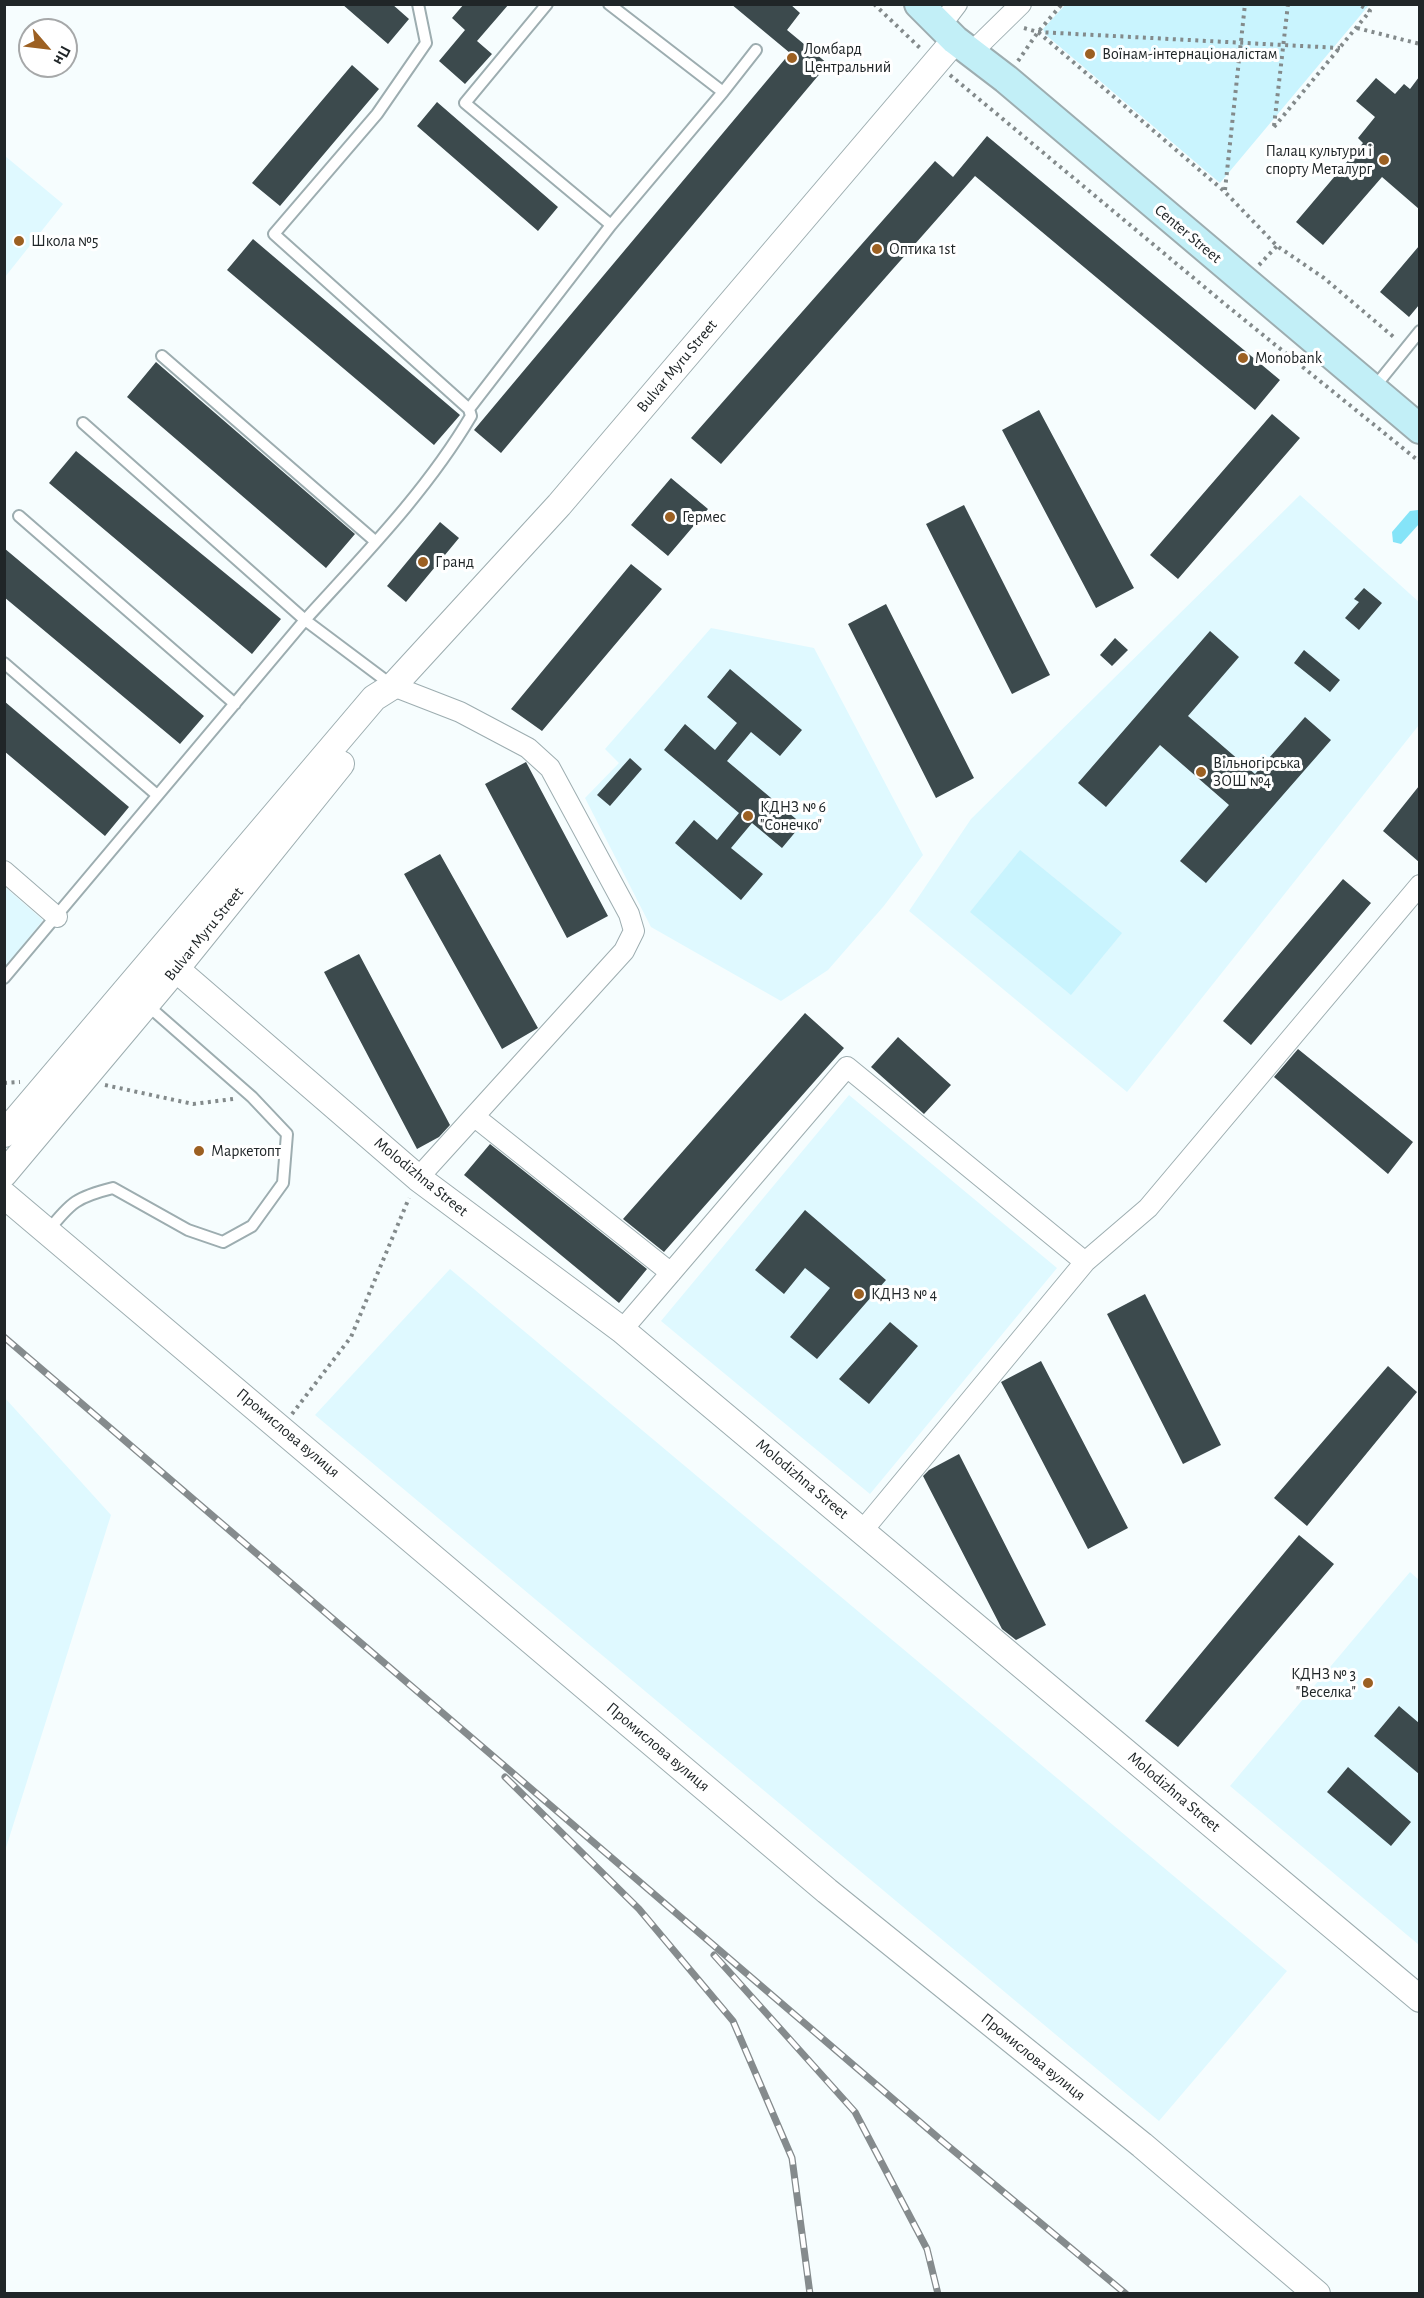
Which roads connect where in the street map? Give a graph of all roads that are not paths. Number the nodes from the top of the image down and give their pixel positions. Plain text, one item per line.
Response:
1 (418, 4) edge
2 (547, 4) edge
3 (609, 4) edge
4 (920, 4) edge
5 (1021, 4) edge
6 (956, 30) edge
7 (756, 50) dead end
8 (723, 92) junction
9 (611, 225) junction
10 (1419, 331) edge
11 (162, 356) dead end
12 (1373, 390) junction
13 (469, 409) junction
14 (83, 423) dead end
15 (1419, 429) edge
16 (19, 516) dead end
17 (376, 542) junction
18 (305, 620) junction
19 (4, 663) edge
20 (393, 686) junction
21 (235, 704) junction
22 (157, 795) junction
23 (4, 871) edge
24 (1419, 885) edge
25 (57, 917) junction
26 (176, 969) junction
27 (4, 978) edge
28 (145, 1004) junction
29 (475, 1117) junction
30 (4, 1134) edge
31 (4, 1174) edge
32 (418, 1178) junction
33 (4, 1195) edge
34 (48, 1231) junction
35 (1085, 1262) junction
36 (671, 1273) junction
37 (622, 1330) junction
38 (863, 1530) junction
39 (1419, 1999) edge
40 (1317, 2294) edge

1 - 13 lane
2 - 9 lane
3 - 8 lane
4 - 6 main road, Center Street
5 - 6 street, Bulvar Myru Street
6 - 12 main road, Center Street
6 - 20 street, Bulvar Myru Street
7 - 8 lane
8 - 9 lane
9 - 13 lane
10 - 12 lane
11 - 17 lane
12 - 15 main road, Center Street
13 - 17 lane
14 - 18 lane
16 - 21 lane
17 - 18 lane
18 - 20 lane
18 - 21 lane
19 - 22 lane
20 - 26 street, Bulvar Myru Street
20 - 29 street
20 - 30 street, Bulvar Myru Street
21 - 22 lane
22 - 25 lane
23 - 25 street
24 - 35 street
25 - 27 lane
26 - 28 street, Bulvar Myru Street
26 - 32 street, Molodizhna Street
28 - 31 street, Bulvar Myru Street
28 - 34 lane
29 - 32 street
29 - 36 street
32 - 37 street, Molodizhna Street
33 - 34 street, Промислова вулиця
34 - 40 street, Промислова вулиця
35 - 36 street
35 - 38 street
36 - 37 street
37 - 38 street, Molodizhna Street
38 - 39 street, Molodizhna Street

